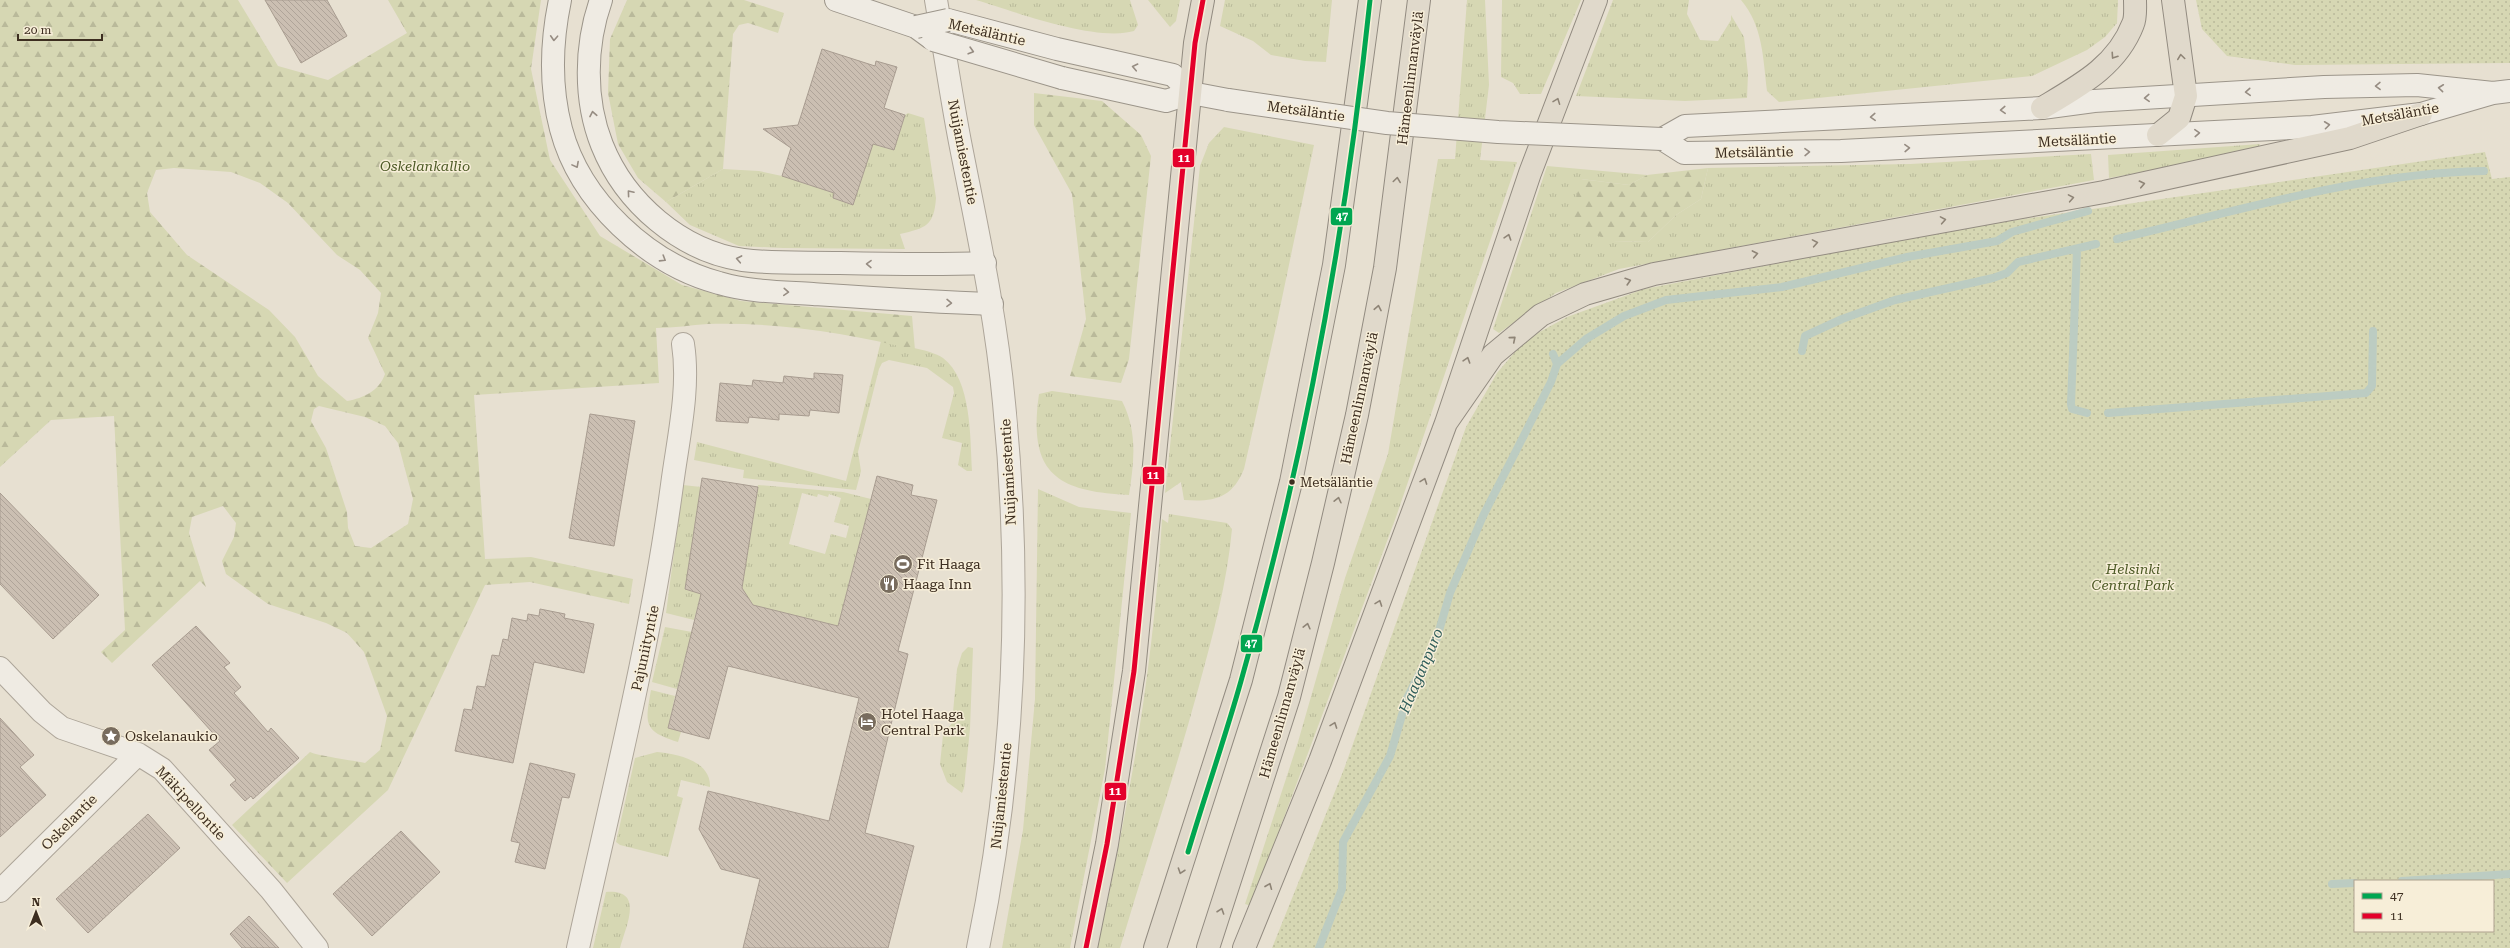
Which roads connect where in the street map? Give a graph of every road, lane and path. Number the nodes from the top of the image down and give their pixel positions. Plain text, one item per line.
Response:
1 (560, 0) edge
2 (601, 0) edge
3 (836, 0) edge
4 (936, 0) edge
5 (1203, 0) edge
6 (1370, 0) edge
7 (1419, 0) edge
8 (1596, 0) edge
9 (2135, 0) edge
10 (2173, 0) edge
11 (916, 27) junction
12 (2501, 92) edge
13 (1191, 93) junction
14 (2186, 96) junction
15 (2042, 108) junction
16 (2422, 114) junction
17 (2158, 135) junction
18 (1662, 139) junction
19 (985, 263) junction
20 (992, 304) junction
21 (683, 344) dead end
22 (1446, 423) junction
23 (0, 668) edge
24 (138, 754) junction
25 (0, 891) edge
26 (317, 948) edge
27 (578, 948) edge
28 (978, 948) edge
29 (1086, 948) edge
30 (1155, 948) edge
31 (1208, 948) edge
32 (1244, 948) edge

1 -> 20 main road
19 -> 2 main road
3 - 11 main road, Metsäläntie
4 - 19 main road, Nuijamiestentie
5 - 13 highway
6 -> 30 highway
31 -> 7 highway, Hämeenlinnanväylä
22 -> 8 highway
9 -> 15 highway
14 -> 10 highway
11 -> 13 main road, Metsäläntie, bridge
13 -> 11 main road, Metsäläntie, bridge
12 -> 14 main road, Metsäläntie
12 - 16 main road, Metsäläntie
13 - 18 main road, Metsäläntie, bridge
13 - 29 highway
14 -> 15 main road, Metsäläntie
14 - 17 highway
15 -> 18 main road, Metsäläntie
17 -> 16 main road, Metsäläntie
22 -> 16 highway
18 -> 17 main road, Metsäläntie
19 - 20 main road, Nuijamiestentie
20 - 28 main road, Nuijamiestentie
21 - 27 main road, Pajuniityntie
32 -> 22 highway
23 - 24 main road, Mäkipellontie
24 - 25 main road, Oskelantie
24 - 26 main road, Mäkipellontie

